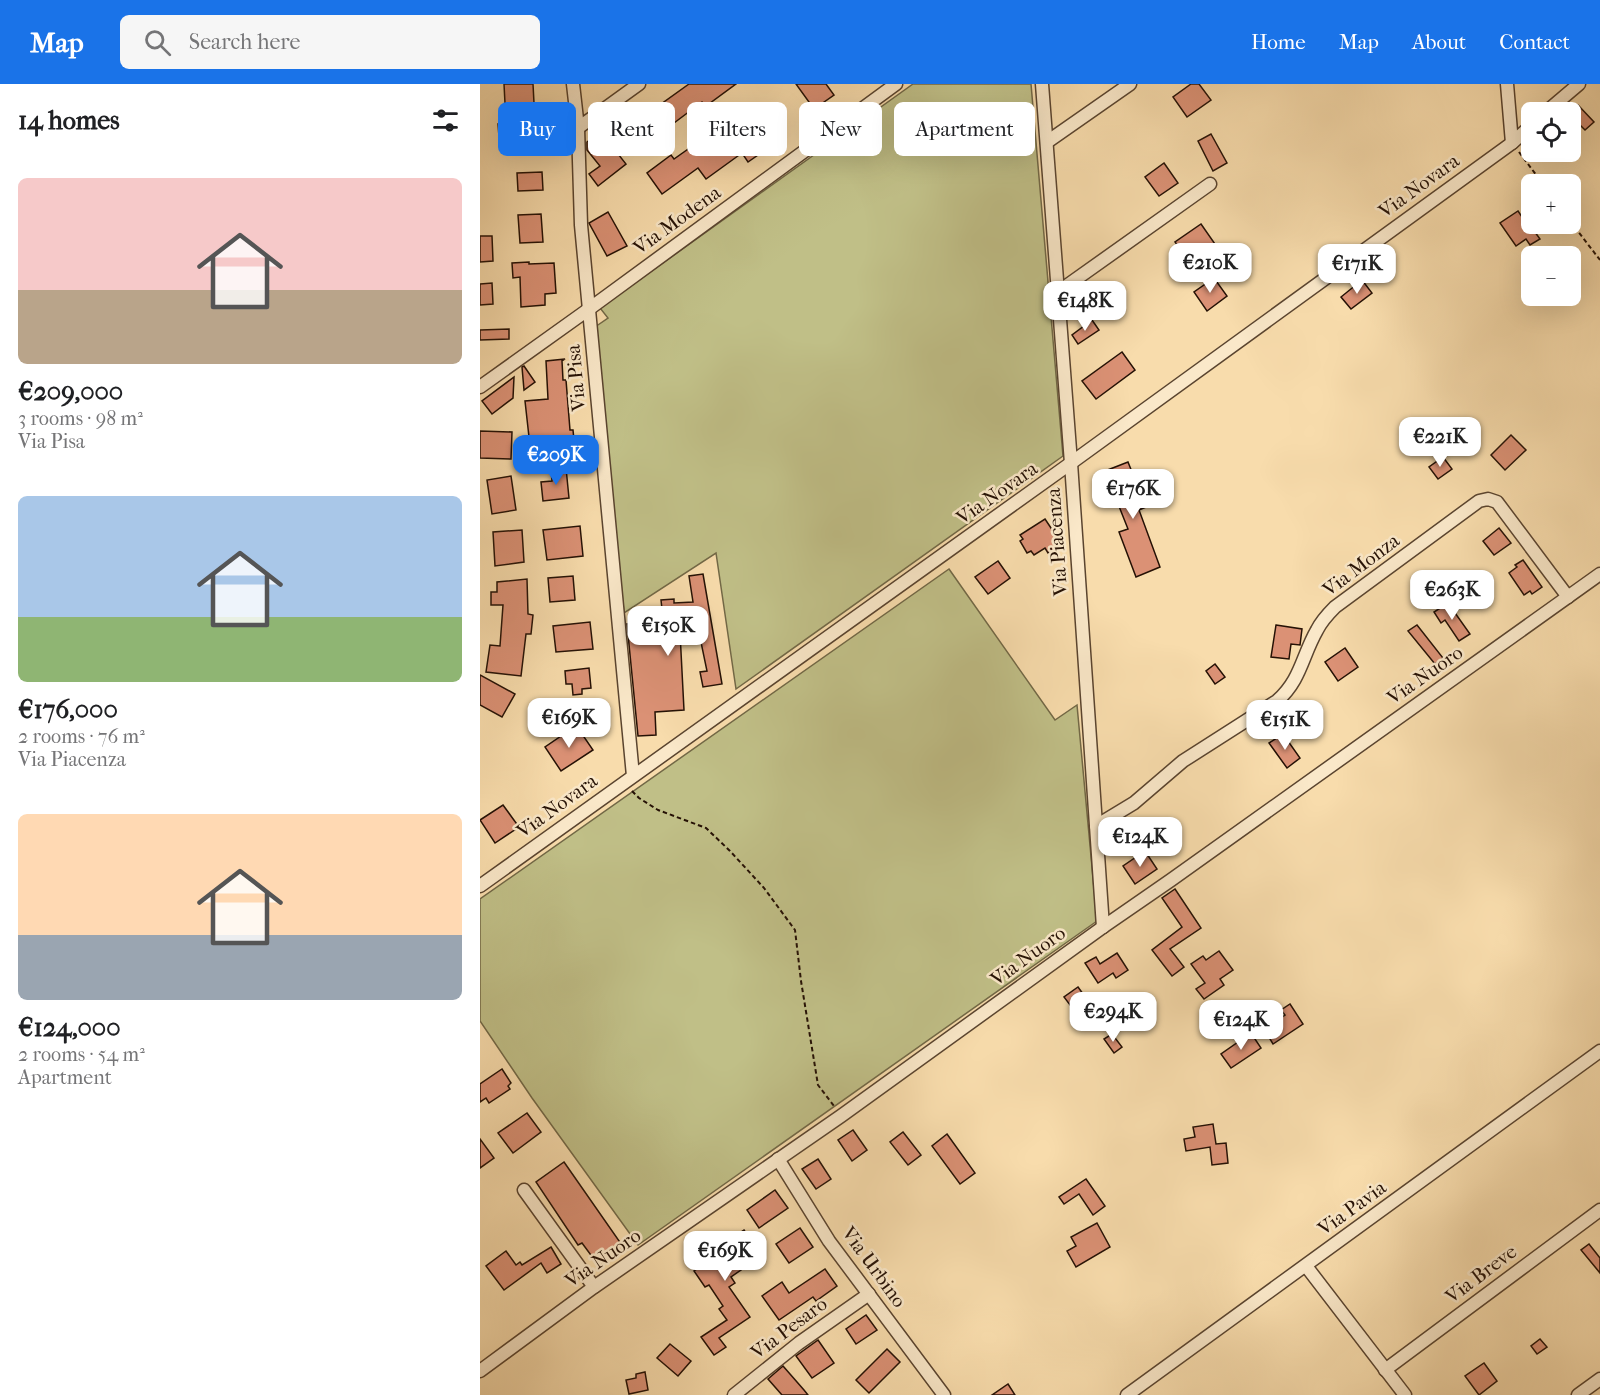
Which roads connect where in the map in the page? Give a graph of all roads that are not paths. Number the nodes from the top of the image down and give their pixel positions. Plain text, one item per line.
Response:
1 (573, 84) edge
2 (639, 84) edge
3 (896, 84) edge
4 (1042, 84) edge
5 (1130, 84) edge
6 (1507, 84) edge
7 (1579, 84) edge
8 (1558, 102) edge
9 (578, 128) junction
10 (1521, 135) edge
11 (1047, 142) junction
12 (1512, 143) junction
13 (1210, 184) dead end
14 (1058, 292) junction
15 (589, 309) junction
16 (480, 387) edge
17 (1071, 463) junction
18 (1600, 574) edge
19 (1568, 597) junction
20 (628, 780) junction
21 (1096, 826) junction
22 (480, 886) edge
23 (1103, 927) junction
24 (1600, 1052) edge
25 (778, 1160) junction
26 (524, 1190) dead end
27 (1600, 1210) edge
28 (1306, 1266) junction
29 (594, 1287) junction
30 (869, 1294) junction
31 (1385, 1370) junction
32 (480, 1371) edge
33 (1600, 1379) edge
34 (734, 1395) edge
35 (944, 1395) edge
36 (1127, 1395) edge
37 (1405, 1395) edge
38 (1578, 1395) edge

1 - 9 street, Via Pisa
2 - 9 street
3 - 15 street, Via Modena
4 - 11 street, Via Piacenza
5 - 11 street
6 - 12 street
7 - 8 street
9 - 15 street, Via Pisa
10 - 12 street, Via Novara
11 - 14 street, Via Piacenza
12 - 17 street, Via Novara
13 - 14 street
14 - 17 street, Via Piacenza
15 - 16 street, Via Modena
15 - 20 street, Via Pisa
17 - 20 street, Via Novara
17 - 21 street, Via Piacenza
18 - 19 street, Via Nuoro
19 - 21 street, Via Monza
19 - 23 street, Via Nuoro
20 - 22 street, Via Novara
21 - 23 street, Via Piacenza
23 - 25 street, Via Nuoro
24 - 28 street, Via Pavia
25 - 29 street, Via Nuoro
25 - 30 street, Via Urbino
26 - 29 street
27 - 31 street, Via Breve
28 - 31 street
28 - 36 street, Via Pavia
29 - 32 street, Via Nuoro
30 - 34 street, Via Pesaro
30 - 35 street, Via Urbino
31 - 37 street
33 - 38 street

